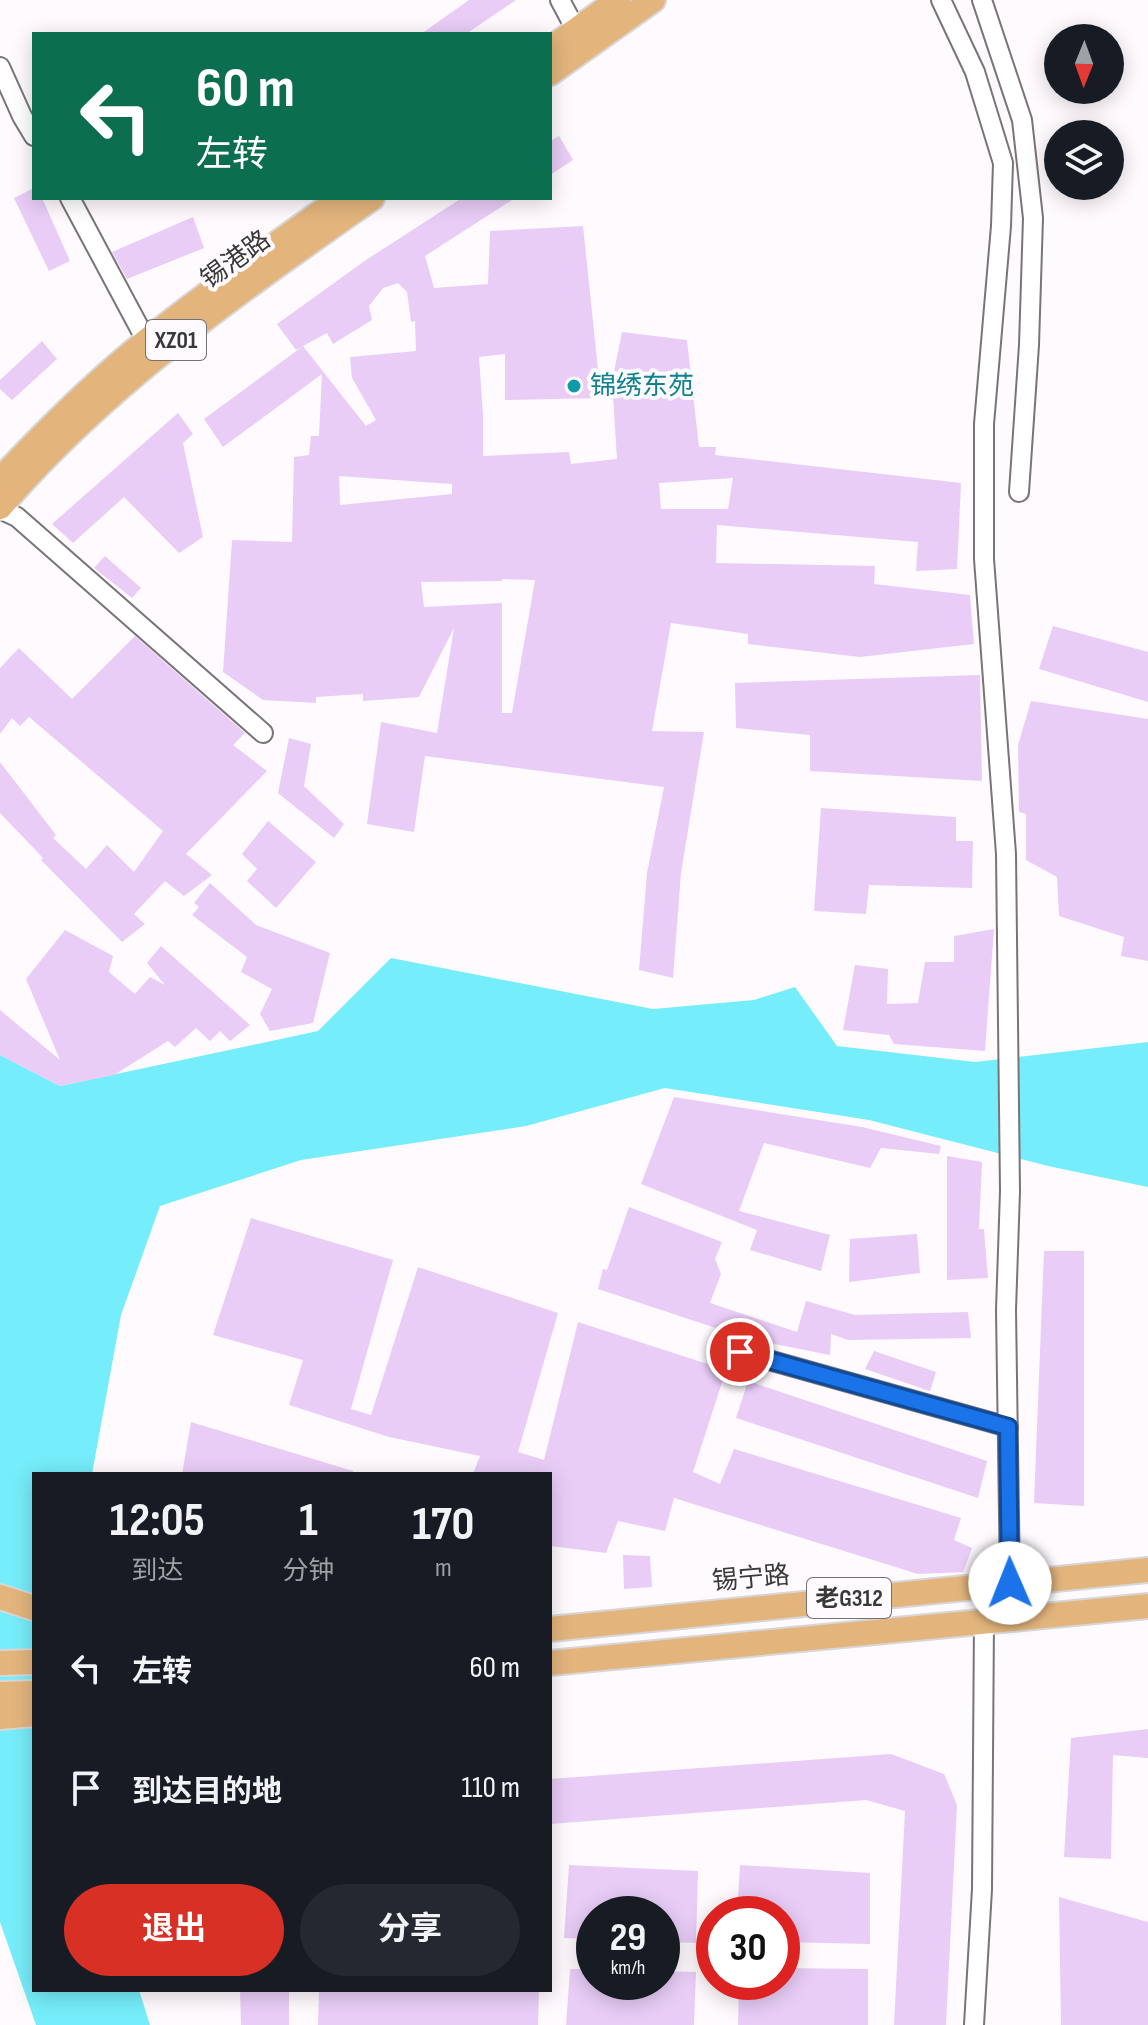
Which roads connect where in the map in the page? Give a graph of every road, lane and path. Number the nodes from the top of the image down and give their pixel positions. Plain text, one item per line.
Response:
1 (560, 0) edge
2 (618, 0) edge
3 (653, 0) edge
4 (941, 0) edge
5 (982, 0) edge
6 (576, 30) junction
7 (552, 48) edge
8 (0, 67) edge
9 (552, 72) edge
10 (32, 133) edge
11 (71, 200) edge
12 (338, 200) edge
13 (369, 200) edge
14 (147, 342) junction
15 (0, 480) edge
16 (1019, 492) dead end
17 (0, 508) edge
18 (263, 733) dead end
19 (740, 1352) dead end
20 (1008, 1427) junction
21 (1148, 1570) edge
22 (1010, 1583) junction
23 (0, 1597) edge
24 (1148, 1606) edge
25 (32, 1607) edge
26 (984, 1621) junction
27 (552, 1629) edge
28 (32, 1662) edge
29 (0, 1663) edge
30 (552, 1663) edge
31 (32, 1693) edge
32 (0, 1694) edge
33 (32, 1714) edge
34 (0, 1717) edge
35 (974, 2025) edge

1 - 6 street
2 - 6 main road
3 - 9 main road
4 - 20 street
5 - 16 street
6 - 7 main road
8 - 10 street
11 - 14 street
12 - 14 main road, 锡港路 / XZ01
13 - 17 main road, 锡港路 / XZ01
14 - 15 main road, 锡港路 / XZ01
17 - 18 street
19 - 20 street
20 - 22 street
21 - 22 main road, 锡宁路 / 老G312
22 - 27 main road, 锡宁路 / 老G312
23 - 25 main road
24 - 26 main road, 老G312
26 - 30 main road, 老G312
26 - 35 street
28 - 29 main road
31 - 32 main road
33 - 34 main road

